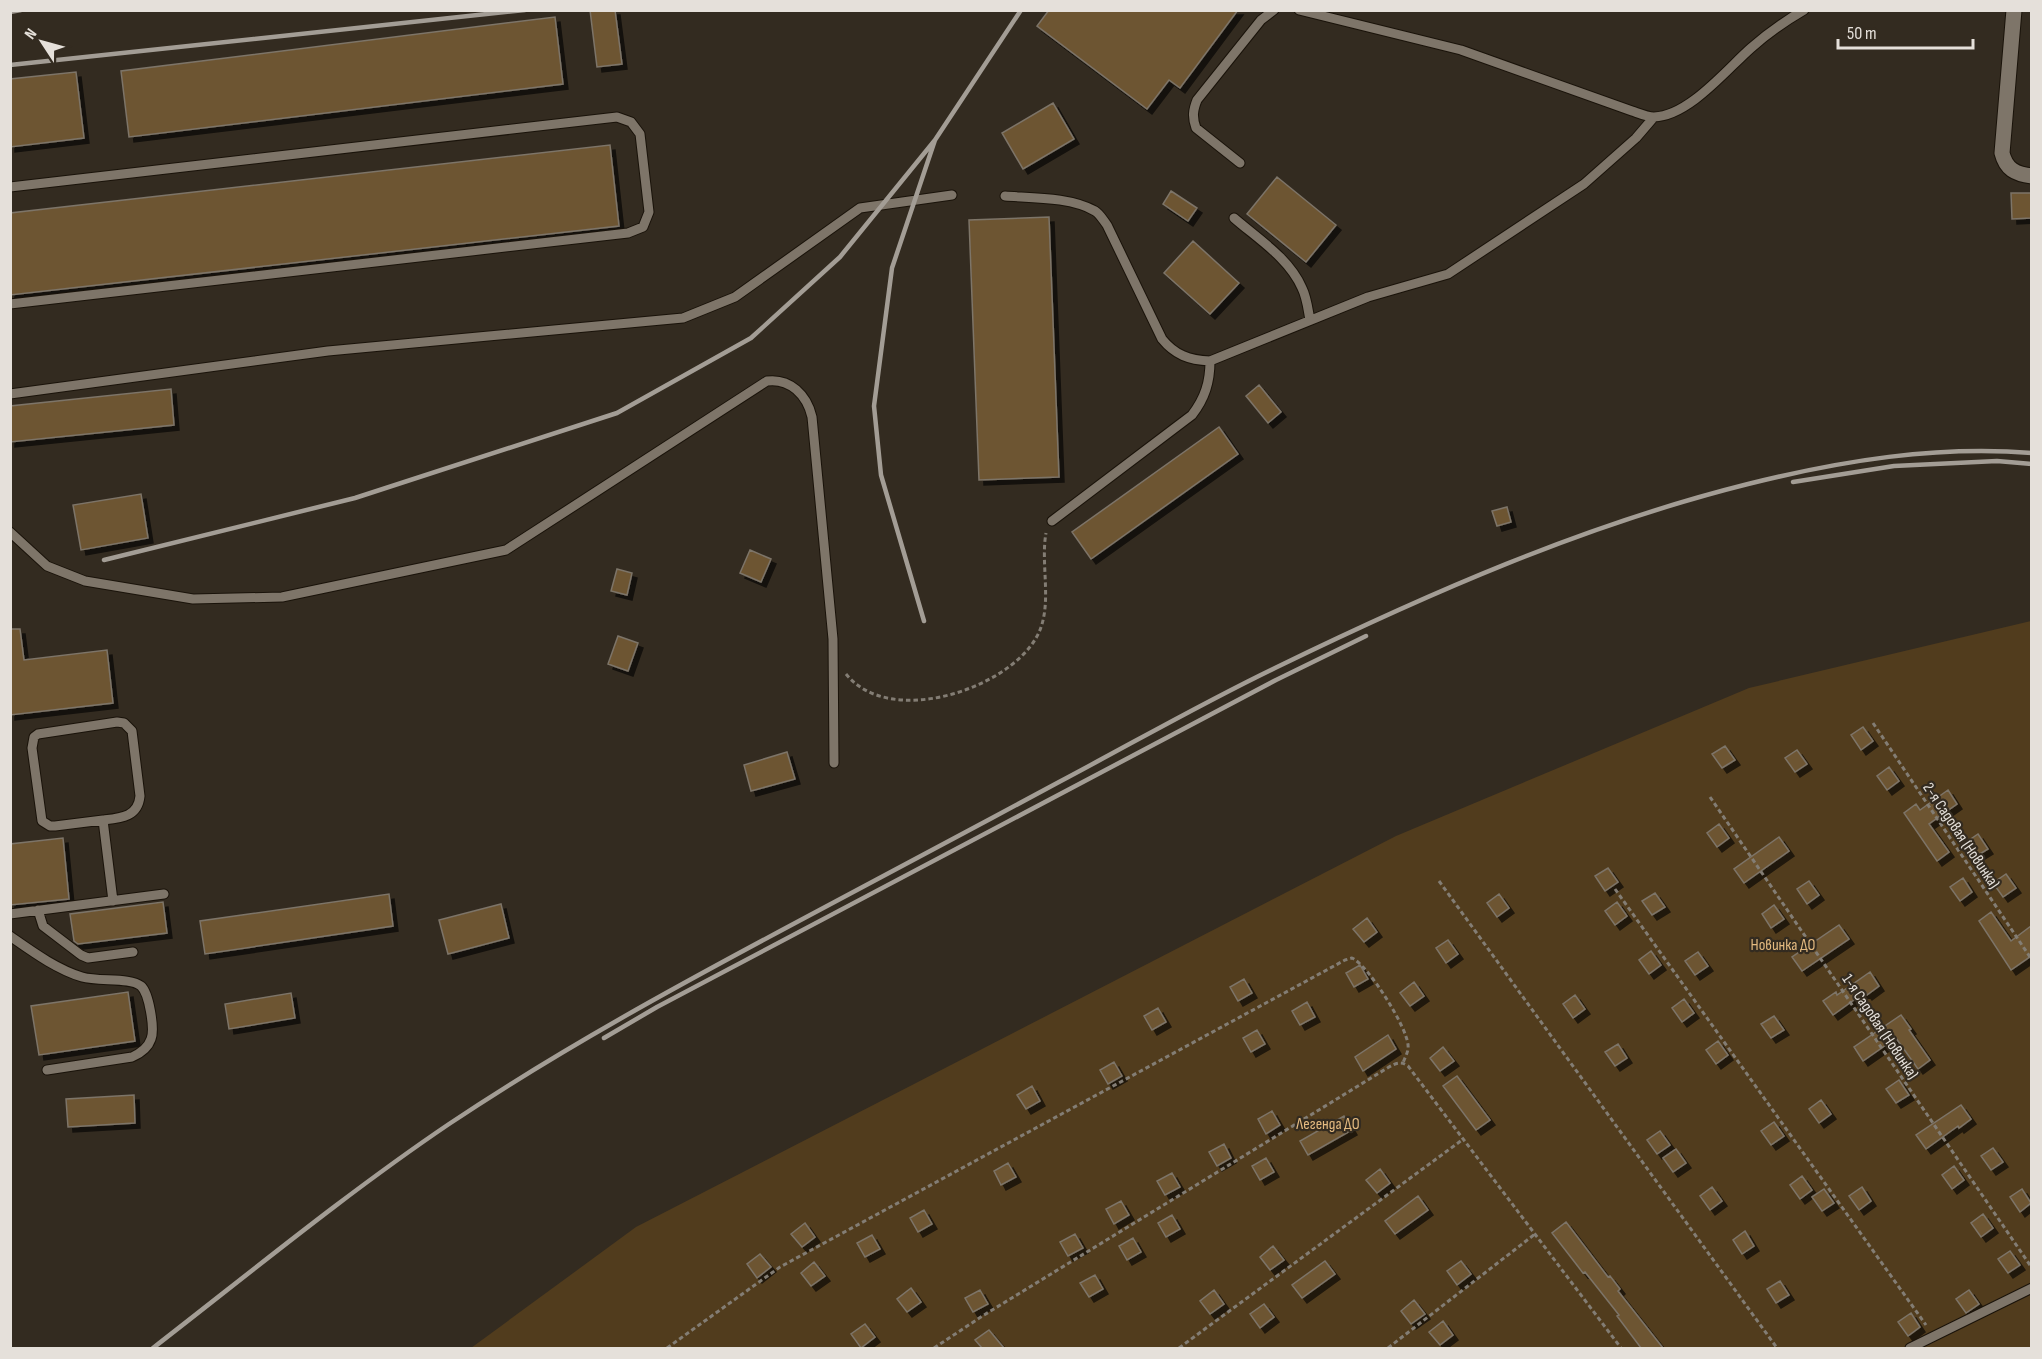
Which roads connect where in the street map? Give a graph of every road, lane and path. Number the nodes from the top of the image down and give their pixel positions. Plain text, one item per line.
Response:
1 (1274, 10) edge
2 (1299, 10) edge
3 (1804, 10) edge
4 (2014, 10) edge
5 (1654, 117) junction
6 (1240, 163) dead end
7 (2031, 176) edge
8 (10, 187) edge
9 (952, 195) dead end
10 (1005, 196) dead end
11 (1234, 218) dead end
12 (10, 304) edge
13 (1310, 320) junction
14 (1210, 361) junction
15 (10, 394) edge
16 (1052, 521) joint
17 (10, 532) edge
18 (843, 670) dead end
19 (1873, 723) dead end
20 (834, 763) dead end
21 (1710, 797) dead end
22 (103, 820) junction
23 (1439, 881) dead end
24 (1615, 889) dead end
25 (164, 894) dead end
26 (113, 901) junction
27 (38, 910) junction
28 (10, 914) edge
29 (10, 936) edge
30 (133, 952) dead end
31 (2031, 960) edge
32 (1403, 1063) junction
33 (47, 1070) dead end
34 (1463, 1139) junction
35 (1535, 1234) junction
36 (2031, 1268) edge
37 (2031, 1288) edge
38 (1934, 1337) junction
39 (667, 1348) edge
40 (934, 1348) edge
41 (1179, 1348) edge
42 (1388, 1348) edge
43 (1619, 1348) edge
44 (1777, 1348) edge
45 (1910, 1348) edge

1 - 6 lane
2 - 5 lane
3 - 5 lane
4 - 7 street
5 - 13 lane
8 - 12 lane
9 - 15 lane
10 - 14 lane
11 - 13 lane
13 - 14 lane
14 - 16 lane
16 - 18 path
17 - 20 lane
19 - 31 path, 2-я Садовая (Новинка)
21 - 36 path, 1-я Садовая (Новинка)
22 - 22 lane
22 - 26 lane
23 - 44 path
24 - 38 path
25 - 26 lane
26 - 27 lane
27 - 28 lane
27 - 30 lane
29 - 33 lane
32 - 34 path
32 - 39 path
32 - 40 path
34 - 35 path
34 - 41 path
35 - 42 path
35 - 43 path
37 - 38 lane
38 - 45 lane

